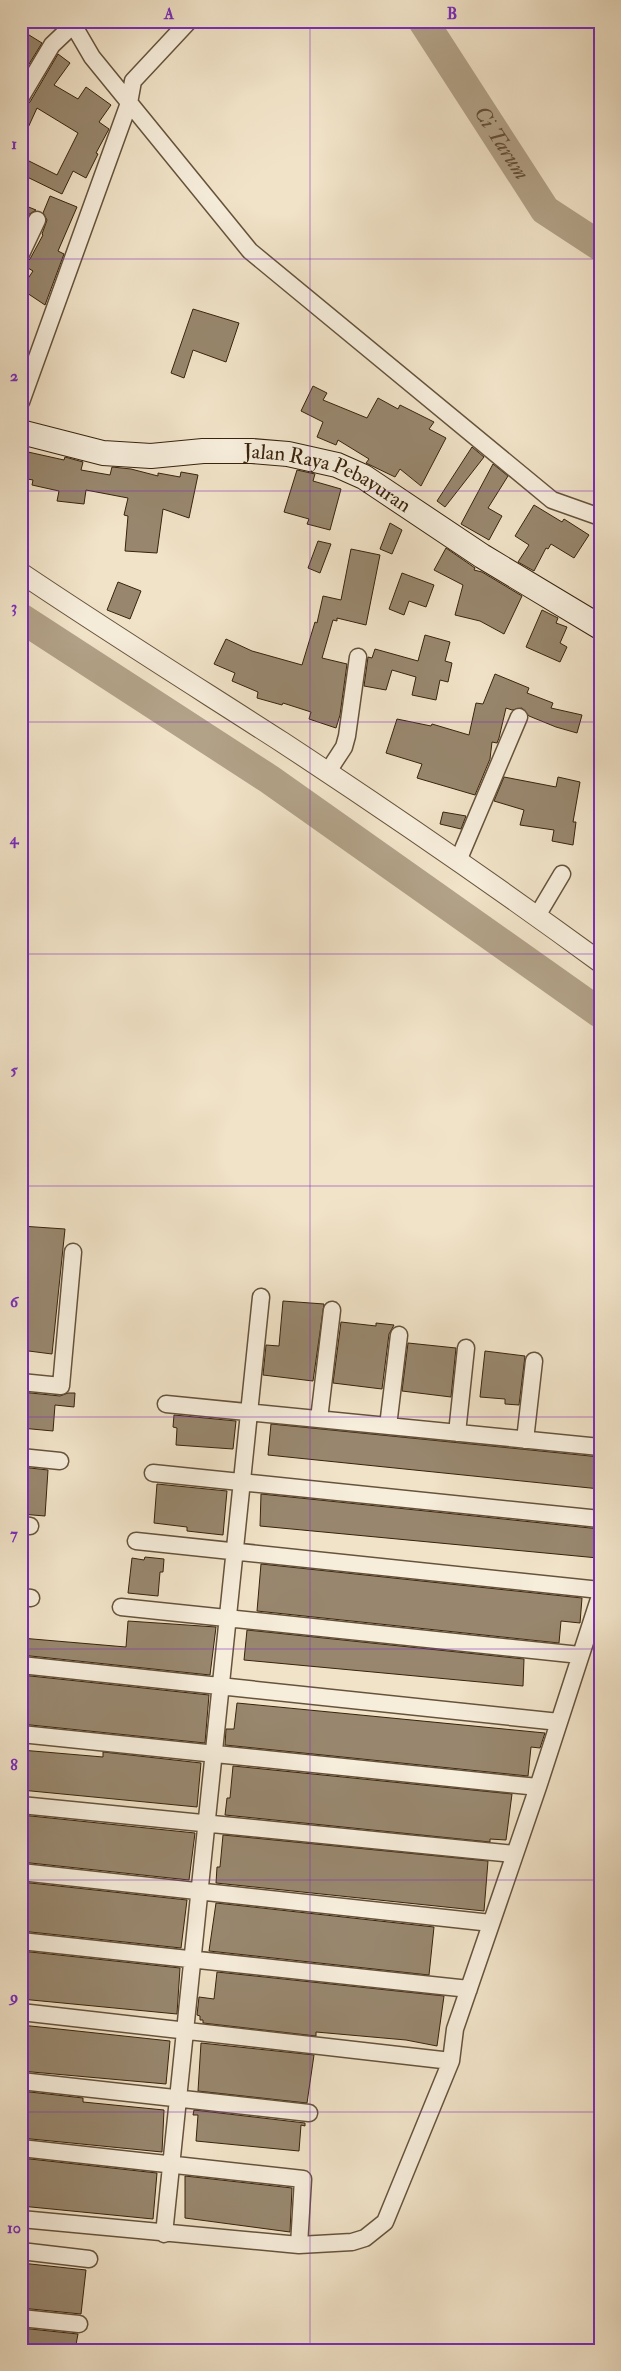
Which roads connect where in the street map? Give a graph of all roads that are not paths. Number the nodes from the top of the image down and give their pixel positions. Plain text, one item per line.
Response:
1 (189, 21) edge
2 (72, 23) edge
3 (21, 97) edge
4 (129, 103) junction
5 (37, 220) dead end
6 (21, 254) edge
7 (21, 402) edge
8 (21, 432) edge
9 (600, 517) edge
10 (21, 573) edge
11 (600, 627) edge
12 (358, 657) dead end
13 (519, 717) dead end
14 (327, 773) junction
15 (458, 861) junction
16 (562, 874) dead end
17 (536, 916) junction
18 (600, 962) edge
19 (73, 1252) dead end
20 (261, 1298) dead end
21 (332, 1310) dead end
22 (399, 1335) dead end
23 (466, 1348) dead end
24 (534, 1361) dead end
25 (21, 1382) edge
26 (166, 1404) dead end
27 (249, 1412) junction
28 (319, 1419) junction
29 (388, 1426) junction
30 (457, 1433) junction
31 (525, 1440) junction
32 (600, 1448) edge
33 (21, 1457) edge
34 (60, 1461) dead end
35 (153, 1473) dead end
36 (242, 1482) junction
37 (600, 1519) edge
38 (136, 1541) dead end
39 (234, 1551) junction
40 (600, 1590) edge
41 (600, 1596) edge
42 (121, 1607) dead end
43 (228, 1618) junction
44 (580, 1655) junction
45 (21, 1665) edge
46 (220, 1686) junction
47 (559, 1722) junction
48 (21, 1734) edge
49 (213, 1753) junction
50 (538, 1787) junction
51 (21, 1805) edge
52 (206, 1823) junction
53 (514, 1854) junction
54 (21, 1872) edge
55 (199, 1891) junction
56 (491, 1923) junction
57 (21, 1941) edge
58 (192, 1959) junction
59 (469, 1989) junction
60 (21, 2012) edge
61 (185, 2031) junction
62 (451, 2061) junction
63 (21, 2081) edge
64 (178, 2098) junction
65 (309, 2113) dead end
66 (21, 2148) edge
67 (171, 2164) junction
68 (21, 2219) edge
69 (164, 2234) junction
70 (299, 2245) junction
71 (21, 2251) edge
72 (89, 2259) dead end
73 (21, 2318) edge
74 (79, 2324) dead end

1 - 4 street
2 - 3 street
2 - 4 street
4 - 7 street
4 - 9 street
5 - 6 street
8 - 11 main road, Jalan Raya Pebayuran
10 - 14 street
12 - 14 street
13 - 15 street
14 - 15 street
15 - 17 street
16 - 17 street
17 - 18 street
19 - 25 street
20 - 27 street
21 - 28 street
22 - 29 street
23 - 30 street
24 - 31 street
26 - 27 street
27 - 28 street
27 - 36 street
28 - 29 street
29 - 30 street
30 - 31 street
31 - 32 street
33 - 34 street
35 - 36 street
36 - 37 street
36 - 39 street
38 - 39 street
39 - 40 street
39 - 43 street
41 - 44 street
42 - 43 street
43 - 44 street
43 - 46 street
44 - 47 street
45 - 46 street
46 - 47 street
46 - 49 street
47 - 50 street
48 - 49 street
49 - 50 street
49 - 52 street
50 - 53 street
51 - 52 street
52 - 53 street
52 - 55 street
53 - 56 street
54 - 55 street
55 - 56 street
55 - 58 street
56 - 59 street
57 - 58 street
58 - 59 street
58 - 61 street
59 - 62 street
60 - 61 street
61 - 62 street
61 - 64 street
62 - 70 street
63 - 64 street
64 - 65 street
64 - 67 street
66 - 67 street
67 - 69 street
67 - 70 street
68 - 69 street
69 - 70 street
71 - 72 street
73 - 74 street

